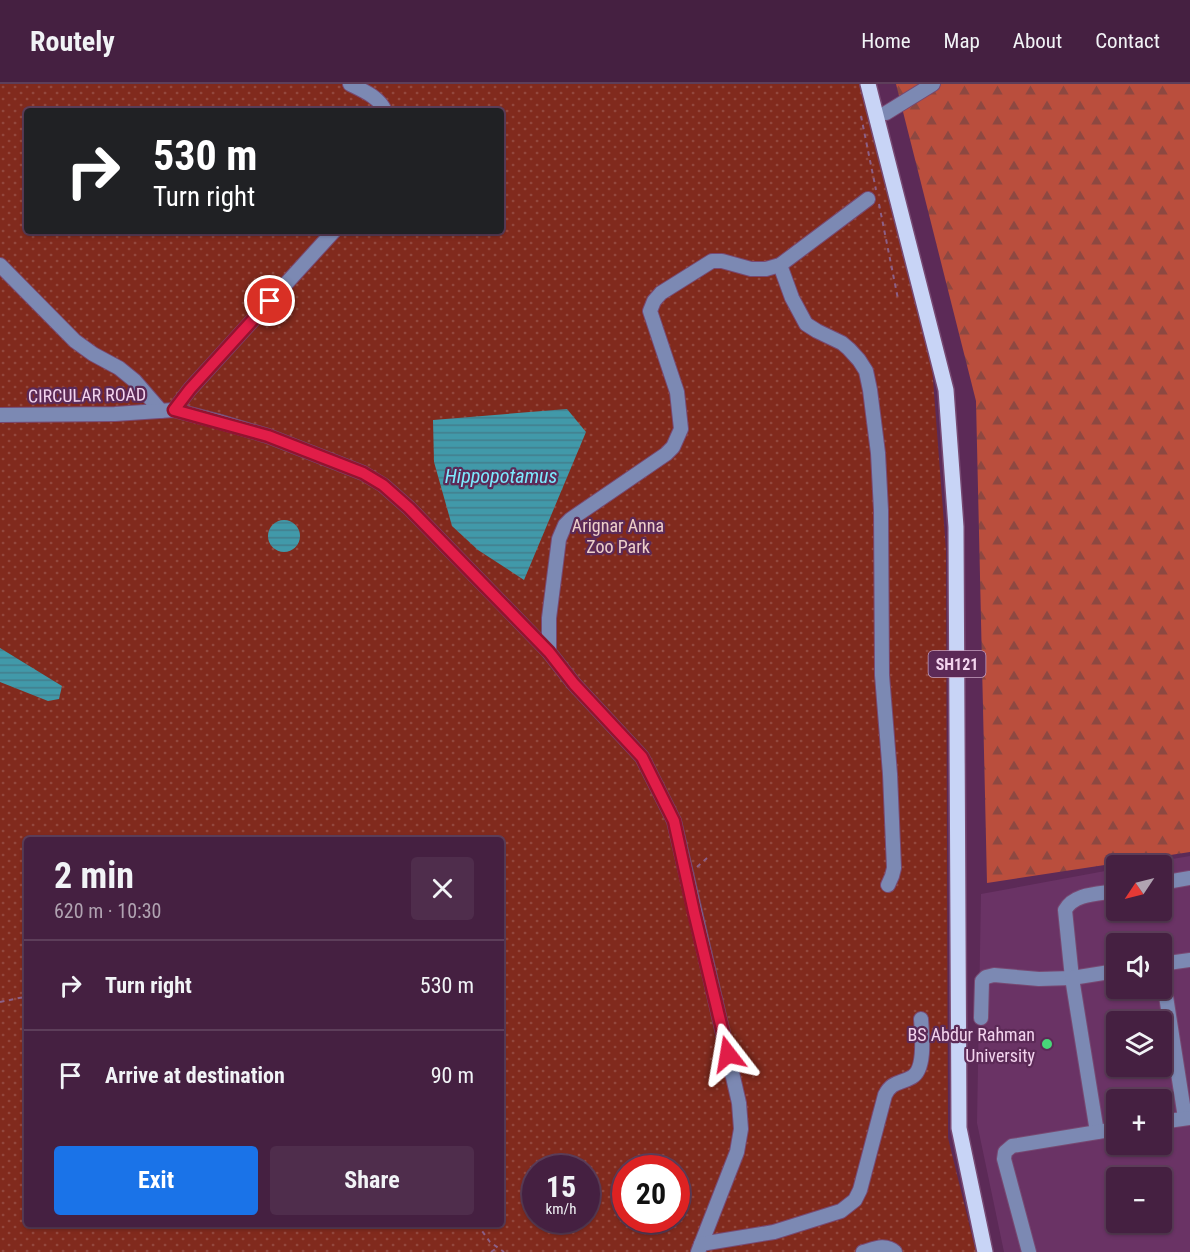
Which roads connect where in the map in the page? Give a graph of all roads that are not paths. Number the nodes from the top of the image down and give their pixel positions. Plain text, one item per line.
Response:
1 (351, 84) edge
2 (868, 84) edge
3 (878, 84) edge
4 (933, 84) edge
5 (384, 108) edge
6 (886, 113) junction
7 (868, 199) dead end
8 (331, 234) edge
9 (0, 265) edge
10 (780, 265) junction
11 (168, 410) junction
12 (0, 415) edge
13 (961, 527) junction
14 (549, 652) junction
15 (1190, 878) edge
16 (1172, 881) edge
17 (888, 885) dead end
18 (1106, 893) edge
19 (1190, 960) edge
20 (1172, 962) edge
21 (1106, 973) edge
22 (1072, 978) junction
23 (1167, 999) edge
24 (981, 1018) dead end
25 (921, 1019) dead end
26 (1188, 1118) edge
27 (1172, 1120) edge
28 (1106, 1131) edge
29 (1097, 1132) junction
30 (700, 1248) edge
31 (863, 1252) edge
32 (895, 1252) edge
33 (985, 1252) edge
34 (995, 1252) edge
35 (1029, 1252) edge

1 - 5 street
2 - 13 main road, SH121
3 - 6 main road, SH121
4 - 6 street
6 - 13 main road, SH121
7 - 10 street
8 - 11 street
9 - 11 street
10 - 14 street
10 - 17 street
11 - 12 street, CIRCULAR ROAD
11 - 14 street, CIRCULAR ROAD
13 - 33 main road, SH121
13 - 34 main road, SH121
14 - 30 street, CIRCULAR ROAD
15 - 16 street
18 - 22 street
19 - 20 street
21 - 22 street
22 - 24 street
22 - 29 street
23 - 26 street
25 - 30 street
26 - 27 street
28 - 29 street
29 - 35 street
31 - 32 street

